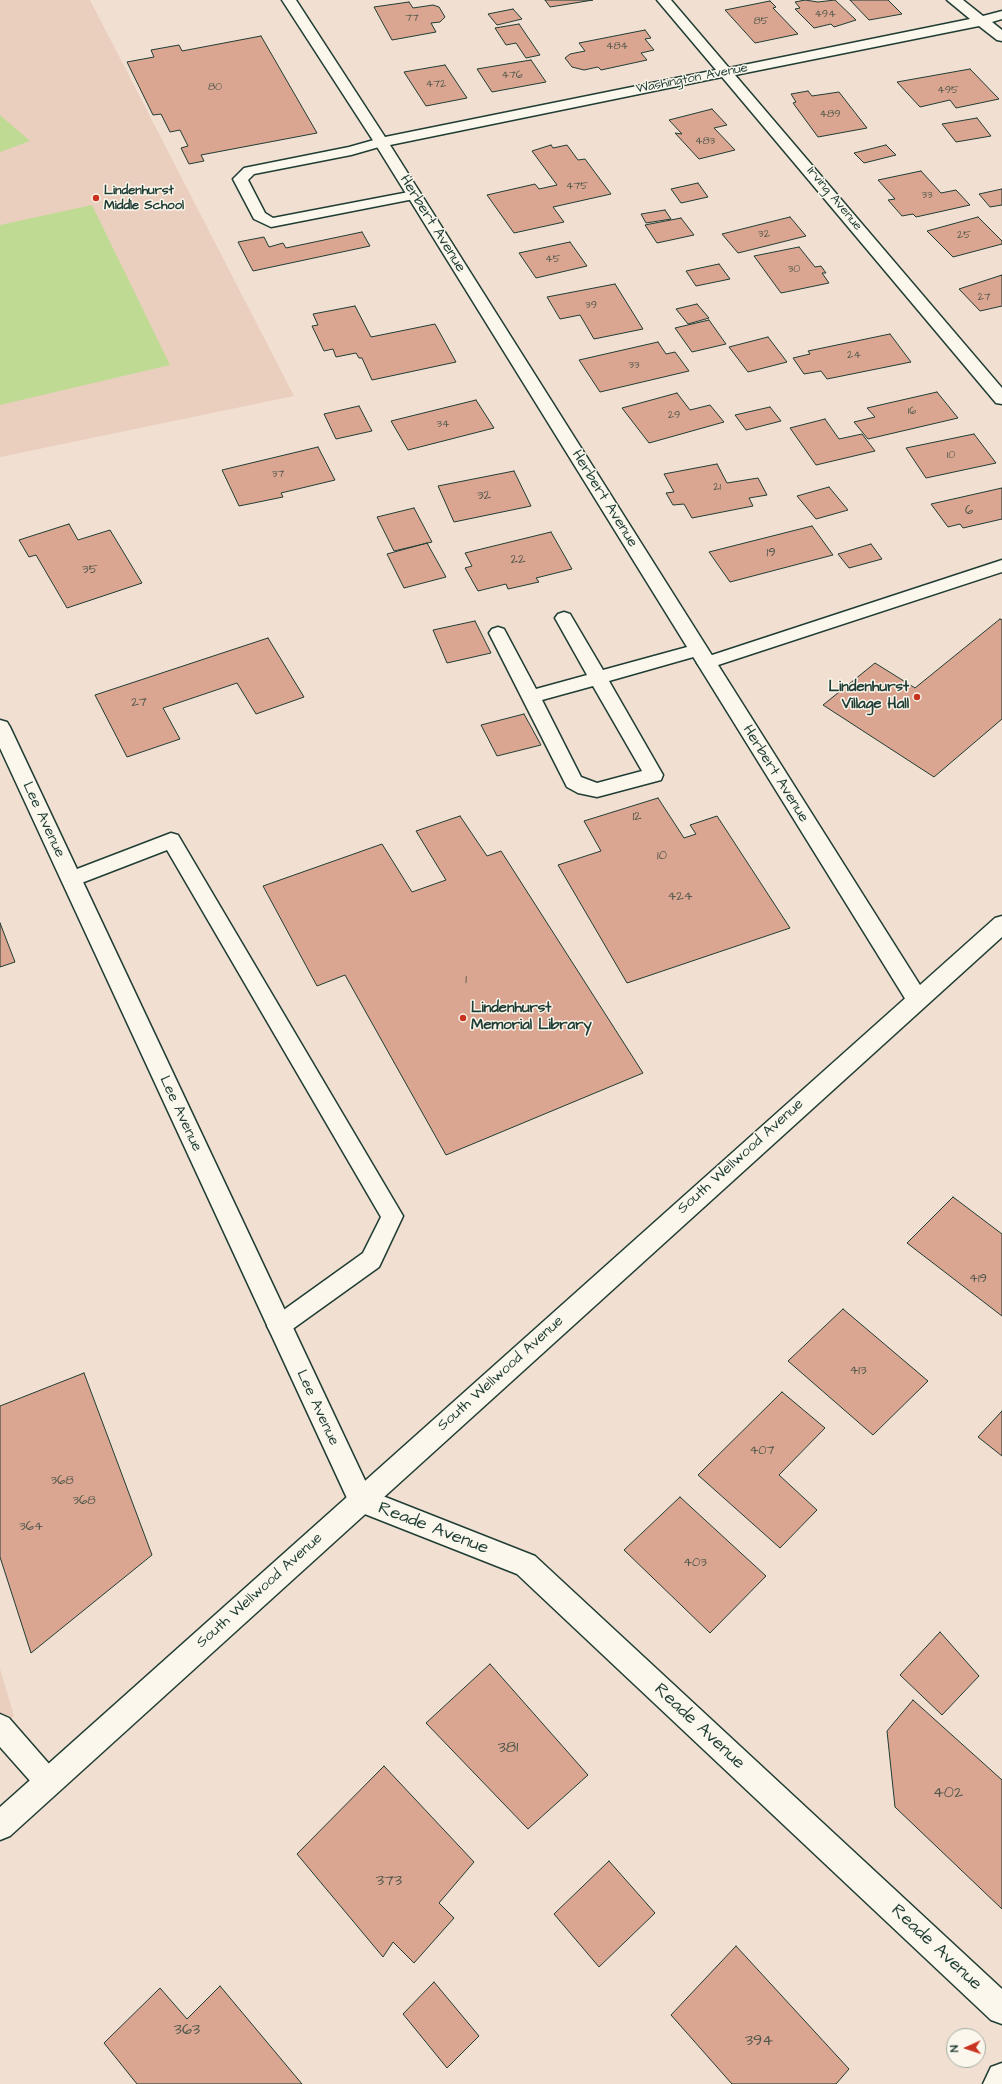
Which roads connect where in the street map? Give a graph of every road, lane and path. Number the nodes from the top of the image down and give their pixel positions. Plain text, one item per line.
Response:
1 (289, 0) edge
2 (664, 0) edge
3 (954, 0) edge
4 (1002, 15) edge
5 (981, 21) junction
6 (1002, 37) edge
7 (727, 72) junction
8 (381, 142) junction
9 (414, 194) junction
10 (1002, 399) edge
11 (1002, 566) edge
12 (564, 618) dead end
13 (498, 633) dead end
14 (702, 656) junction
15 (598, 678) junction
16 (531, 696) junction
17 (0, 727) edge
18 (71, 879) junction
19 (1002, 924) edge
20 (917, 999) junction
21 (279, 1326) junction
22 (361, 1500) junction
23 (0, 1727) edge
24 (48, 1782) junction
25 (0, 1826) edge
26 (1002, 2009) edge
27 (1002, 2078) edge
28 (998, 2084) edge

1 - 8 street, Herbert Avenue
2 - 7 street, Irving Avenue
3 - 5 street
4 - 5 street, Washington Avenue
5 - 6 street
5 - 7 street, Washington Avenue
7 - 8 street, Washington Avenue
7 - 10 street, Irving Avenue
8 - 9 street, Herbert Avenue
8 - 9 lane
9 - 14 street, Herbert Avenue
11 - 14 lane
12 - 15 lane
13 - 16 lane
14 - 15 lane
14 - 20 street, Herbert Avenue
15 - 16 lane
15 - 16 lane
17 - 18 street, Lee Avenue
18 - 21 street, Lee Avenue
18 - 21 lane
19 - 20 street, South Wellwood Avenue
20 - 22 street, South Wellwood Avenue
21 - 22 street, Lee Avenue
22 - 24 street, South Wellwood Avenue
22 - 26 street, Reade Avenue
23 - 24 lane
24 - 25 street, South Wellwood Avenue
27 - 28 street

